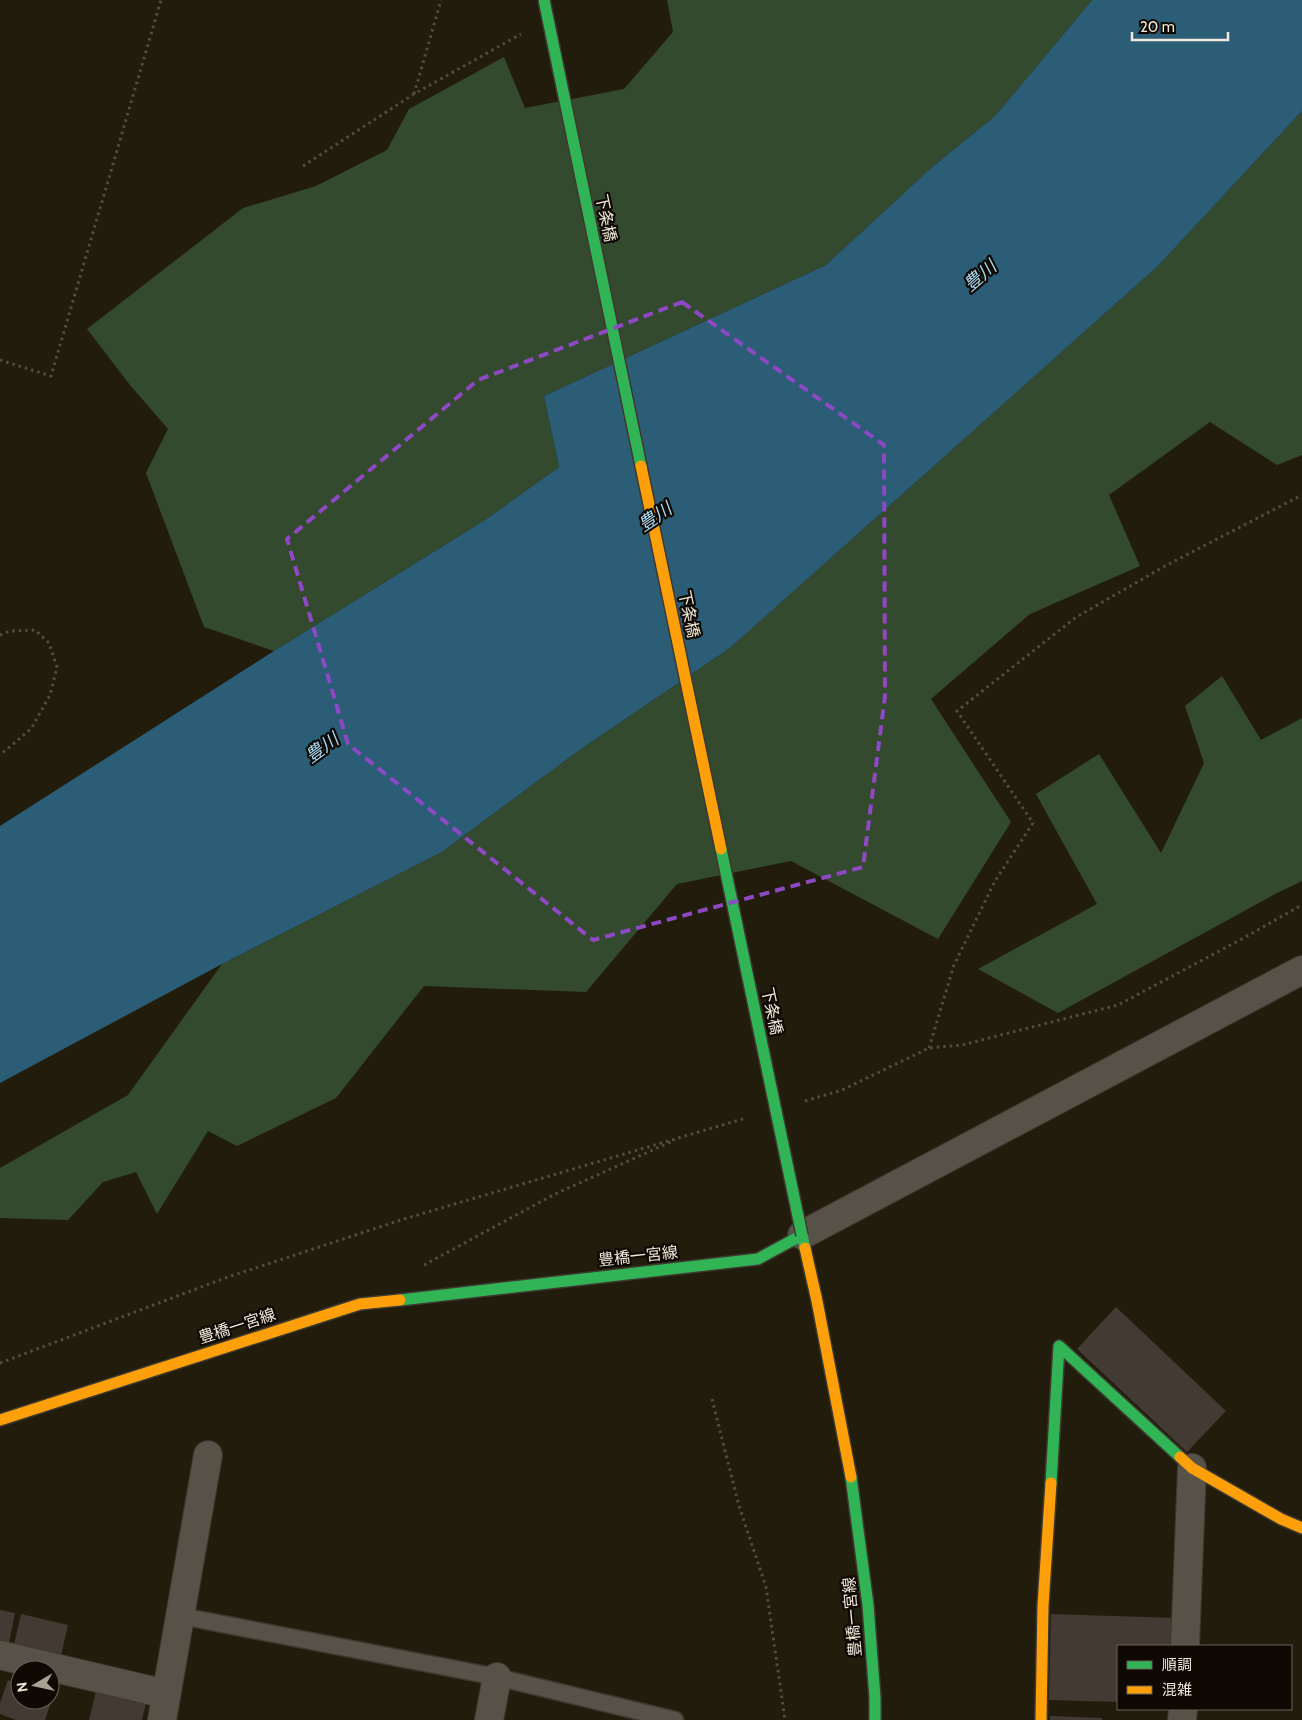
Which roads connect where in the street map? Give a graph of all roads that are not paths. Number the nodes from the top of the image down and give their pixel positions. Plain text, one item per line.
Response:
1 (544, 0) edge
2 (1302, 970) edge
3 (802, 1236) junction
4 (0, 1420) edge
5 (208, 1455) dead end
6 (1192, 1468) junction
7 (1302, 1528) edge
8 (181, 1616) junction
9 (1185, 1645) edge
10 (0, 1655) edge
11 (497, 1678) junction
12 (164, 1707) edge
13 (489, 1720) edge
14 (675, 1720) edge
15 (875, 1720) edge
16 (1041, 1720) edge

1 - 3 main road, 下条橋, bridge
2 - 3 street
3 - 4 main road, 豊橋一宮線
3 - 15 main road, 豊橋一宮線
5 - 8 street
6 - 7 main road
6 - 9 street
6 - 16 main road
8 - 11 lane
8 - 12 street
10 - 12 street
11 - 13 street
11 - 14 lane

